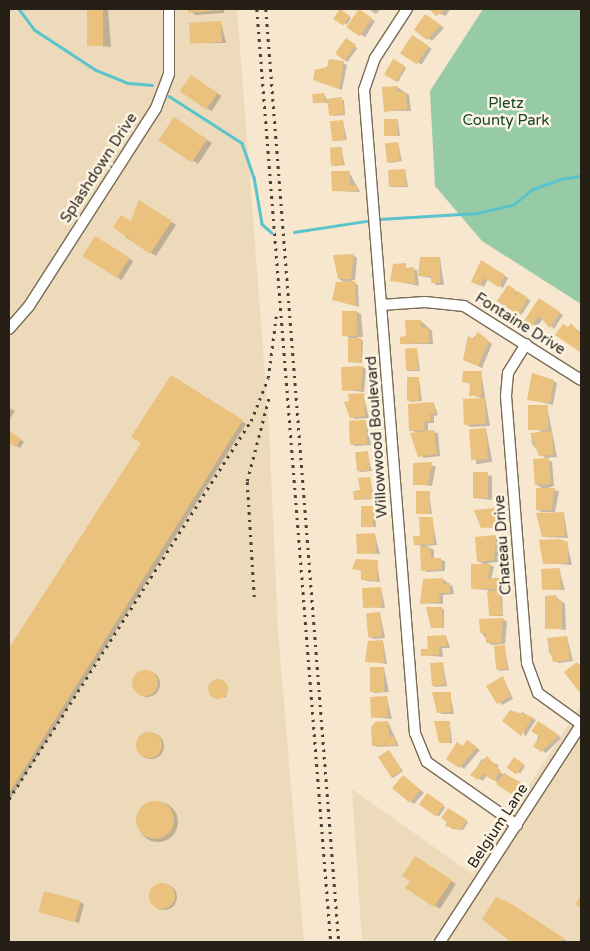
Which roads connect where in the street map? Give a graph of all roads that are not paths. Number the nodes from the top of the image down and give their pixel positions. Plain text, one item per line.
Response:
1 (169, 9) edge
2 (407, 9) edge
3 (380, 305) junction
4 (9, 329) edge
5 (526, 344) junction
6 (581, 380) edge
7 (581, 724) edge
8 (517, 825) junction
9 (440, 942) edge

1 - 4 street, Splashdown Drive
2 - 3 street, Willowwood Boulevard
3 - 5 street, Fontaine Drive
3 - 8 street, Willowwood Boulevard
5 - 6 street, Fontaine Drive
5 - 7 street, Chateau Drive
7 - 8 street, Belgium Lane
8 - 9 street, Belgium Lane

